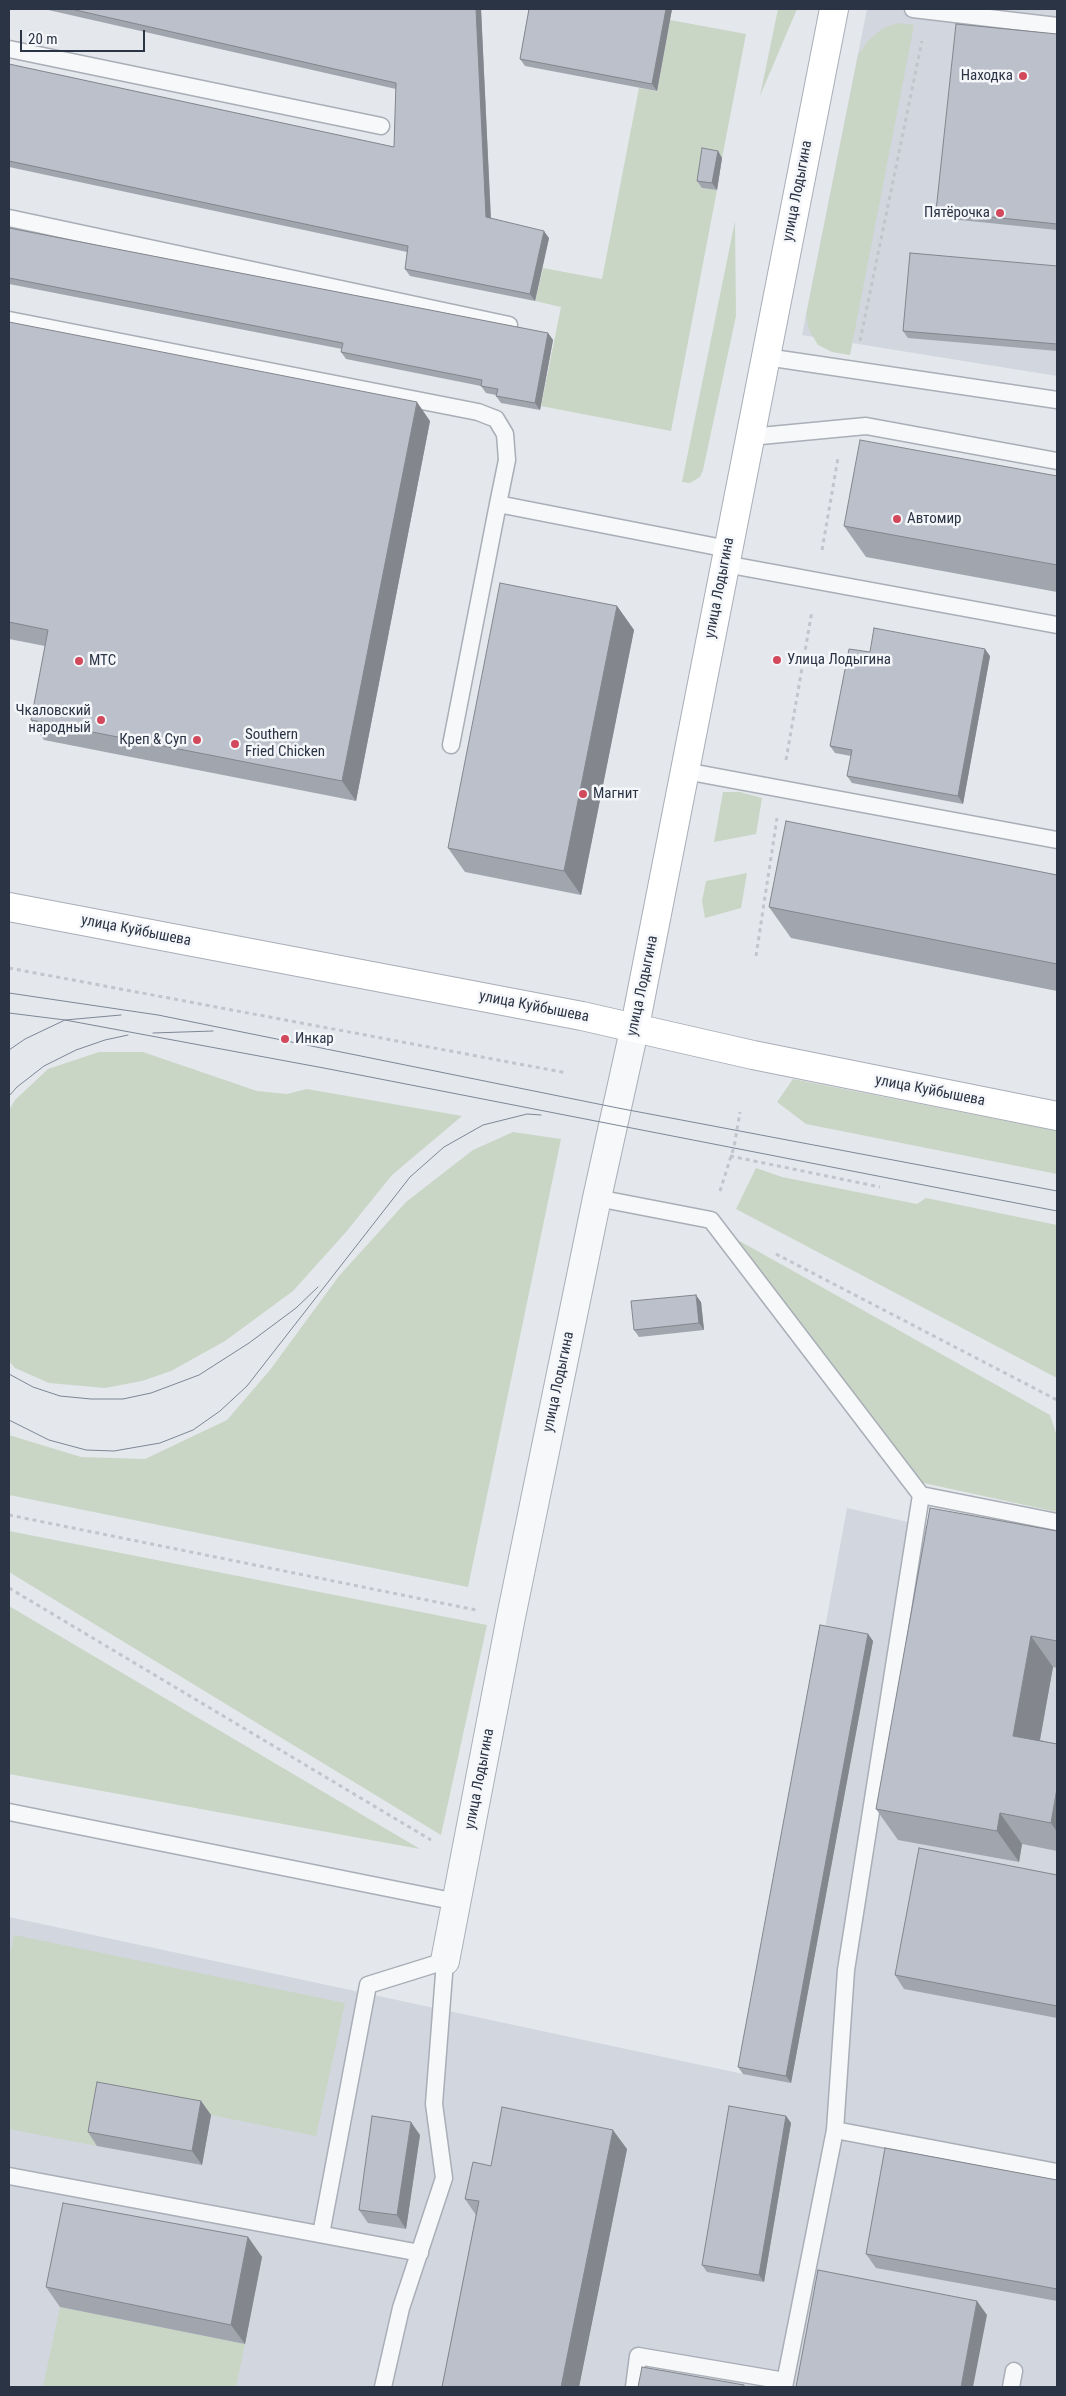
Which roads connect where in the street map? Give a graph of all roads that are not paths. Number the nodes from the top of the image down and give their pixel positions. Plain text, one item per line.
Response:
1 (834, 9) edge
2 (920, 10) edge
3 (1057, 26) edge
4 (9, 49) edge
5 (381, 126) dead end
6 (9, 218) edge
7 (9, 320) edge
8 (509, 325) edge
9 (766, 357) junction
10 (1057, 400) edge
11 (750, 437) junction
12 (1057, 461) edge
13 (498, 504) junction
14 (727, 556) junction
15 (1057, 625) edge
16 (451, 745) dead end
17 (685, 771) junction
18 (1057, 840) edge
19 (9, 907) edge
20 (635, 1026) junction
21 (1057, 1116) edge
22 (597, 1198) junction
23 (921, 1495) junction
24 (1057, 1522) edge
25 (9, 1812) edge
26 (458, 1902) junction
27 (445, 1961) junction
28 (835, 2130) junction
29 (1057, 2172) edge
30 (9, 2176) edge
31 (321, 2234) junction
32 (420, 2253) junction
33 (1014, 2371) dead end
34 (784, 2384) edge
35 (383, 2387) edge
36 (634, 2387) edge
37 (1010, 2387) edge

1 - 9 main road, улица Лодыгина
2 - 3 lane
4 - 5 lane
6 - 8 lane
7 - 13 lane
9 - 10 lane
9 - 11 main road, улица Лодыгина
11 - 12 lane
11 - 14 main road, улица Лодыгина
13 - 14 lane
13 - 16 lane
14 - 15 lane
14 - 17 main road, улица Лодыгина
17 - 18 lane
17 - 20 main road, улица Лодыгина
19 - 20 main road, улица Куйбышева
20 - 21 main road, улица Куйбышева
20 - 22 street, улица Лодыгина
22 - 23 lane
22 - 26 street, улица Лодыгина
23 - 24 lane
23 - 28 lane
25 - 26 lane
26 - 27 street, улица Лодыгина
27 - 31 lane
27 - 32 lane
28 - 29 lane
28 - 34 lane
30 - 31 lane
31 - 32 lane
32 - 35 lane
33 - 37 lane
34 - 36 lane

